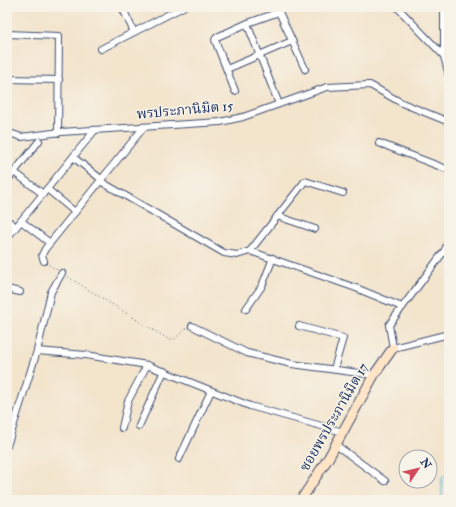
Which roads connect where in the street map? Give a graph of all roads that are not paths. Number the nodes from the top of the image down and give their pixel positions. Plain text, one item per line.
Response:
1 (122, 7) edge
2 (183, 7) edge
3 (397, 7) edge
4 (444, 7) edge
5 (174, 9) edge
6 (248, 23) junction
7 (134, 32) junction
8 (446, 32) edge
9 (7, 34) edge
10 (292, 41) junction
11 (101, 49) dead end
12 (259, 55) junction
13 (444, 56) junction
14 (227, 69) junction
15 (305, 69) dead end
16 (449, 76) edge
17 (7, 79) edge
18 (59, 80) junction
19 (235, 91) dead end
20 (279, 104) junction
21 (449, 122) edge
22 (144, 126) junction
23 (95, 130) junction
24 (7, 132) edge
25 (58, 133) junction
26 (39, 141) dead end
27 (379, 143) dead end
28 (73, 157) junction
29 (449, 170) edge
30 (14, 172) junction
31 (100, 180) junction
32 (7, 181) edge
33 (45, 192) junction
34 (343, 193) dead end
35 (75, 212) junction
36 (277, 216) junction
37 (7, 220) edge
38 (21, 221) junction
39 (16, 227) junction
40 (315, 229) dead end
41 (7, 238) edge
42 (449, 238) edge
43 (50, 243) junction
44 (250, 251) junction
45 (273, 258) junction
46 (44, 261) road end
47 (62, 273) road end
48 (7, 289) edge
49 (20, 292) dead end
50 (402, 307) junction
51 (246, 309) dead end
52 (192, 326) road end
53 (299, 326) dead end
54 (449, 334) edge
55 (393, 348) junction
56 (37, 352) junction
57 (147, 366) junction
58 (334, 368) junction
59 (164, 371) junction
60 (374, 375) junction
61 (211, 391) junction
62 (139, 426) dead end
63 (122, 428) dead end
64 (343, 432) junction
65 (336, 445) junction
66 (7, 446) edge
67 (179, 459) dead end
68 (384, 481) dead end
69 (301, 500) edge

1 - 7 street
2 - 5 street
3 - 13 street
4 - 8 street
5 - 7 street
6 - 10 street
6 - 12 street
6 - 14 street
7 - 11 street
8 - 13 street
9 - 18 street
10 - 12 street
10 - 15 street
12 - 14 street
12 - 20 street
13 - 16 street
14 - 19 street
17 - 18 street
18 - 25 street
20 - 21 street, พรประภานิมิต 15
20 - 22 street, พรประภานิมิต 15
22 - 23 street, พรประภานิมิต 15
22 - 31 street
23 - 25 street, พรประภานิมิต 15
23 - 28 street
24 - 25 street, พรประภานิมิต 15
26 - 30 street
27 - 29 street
28 - 31 street
28 - 33 street
30 - 32 street
30 - 33 street
31 - 35 street
31 - 44 street
33 - 35 street
33 - 38 street
34 - 36 street
35 - 43 street
36 - 40 street
36 - 44 street
37 - 39 street
38 - 39 street
38 - 43 street
39 - 41 street
42 - 50 street
43 - 46 street
44 - 45 street
45 - 50 street
45 - 51 street
47 - 56 street
48 - 49 street
50 - 55 street
52 - 58 street
53 - 58 street
54 - 55 street
55 - 60 street, ซอยพรประภานิมิต 17
56 - 57 street
56 - 66 street
57 - 59 street
57 - 63 street
58 - 60 street
59 - 61 street
59 - 62 street
60 - 64 street, ซอยพรประภานิมิต 17
61 - 64 street
61 - 67 street
64 - 65 street, ซอยพรประภานิมิต 17
65 - 68 street
65 - 69 street, ซอยพรประภานิมิต 17

